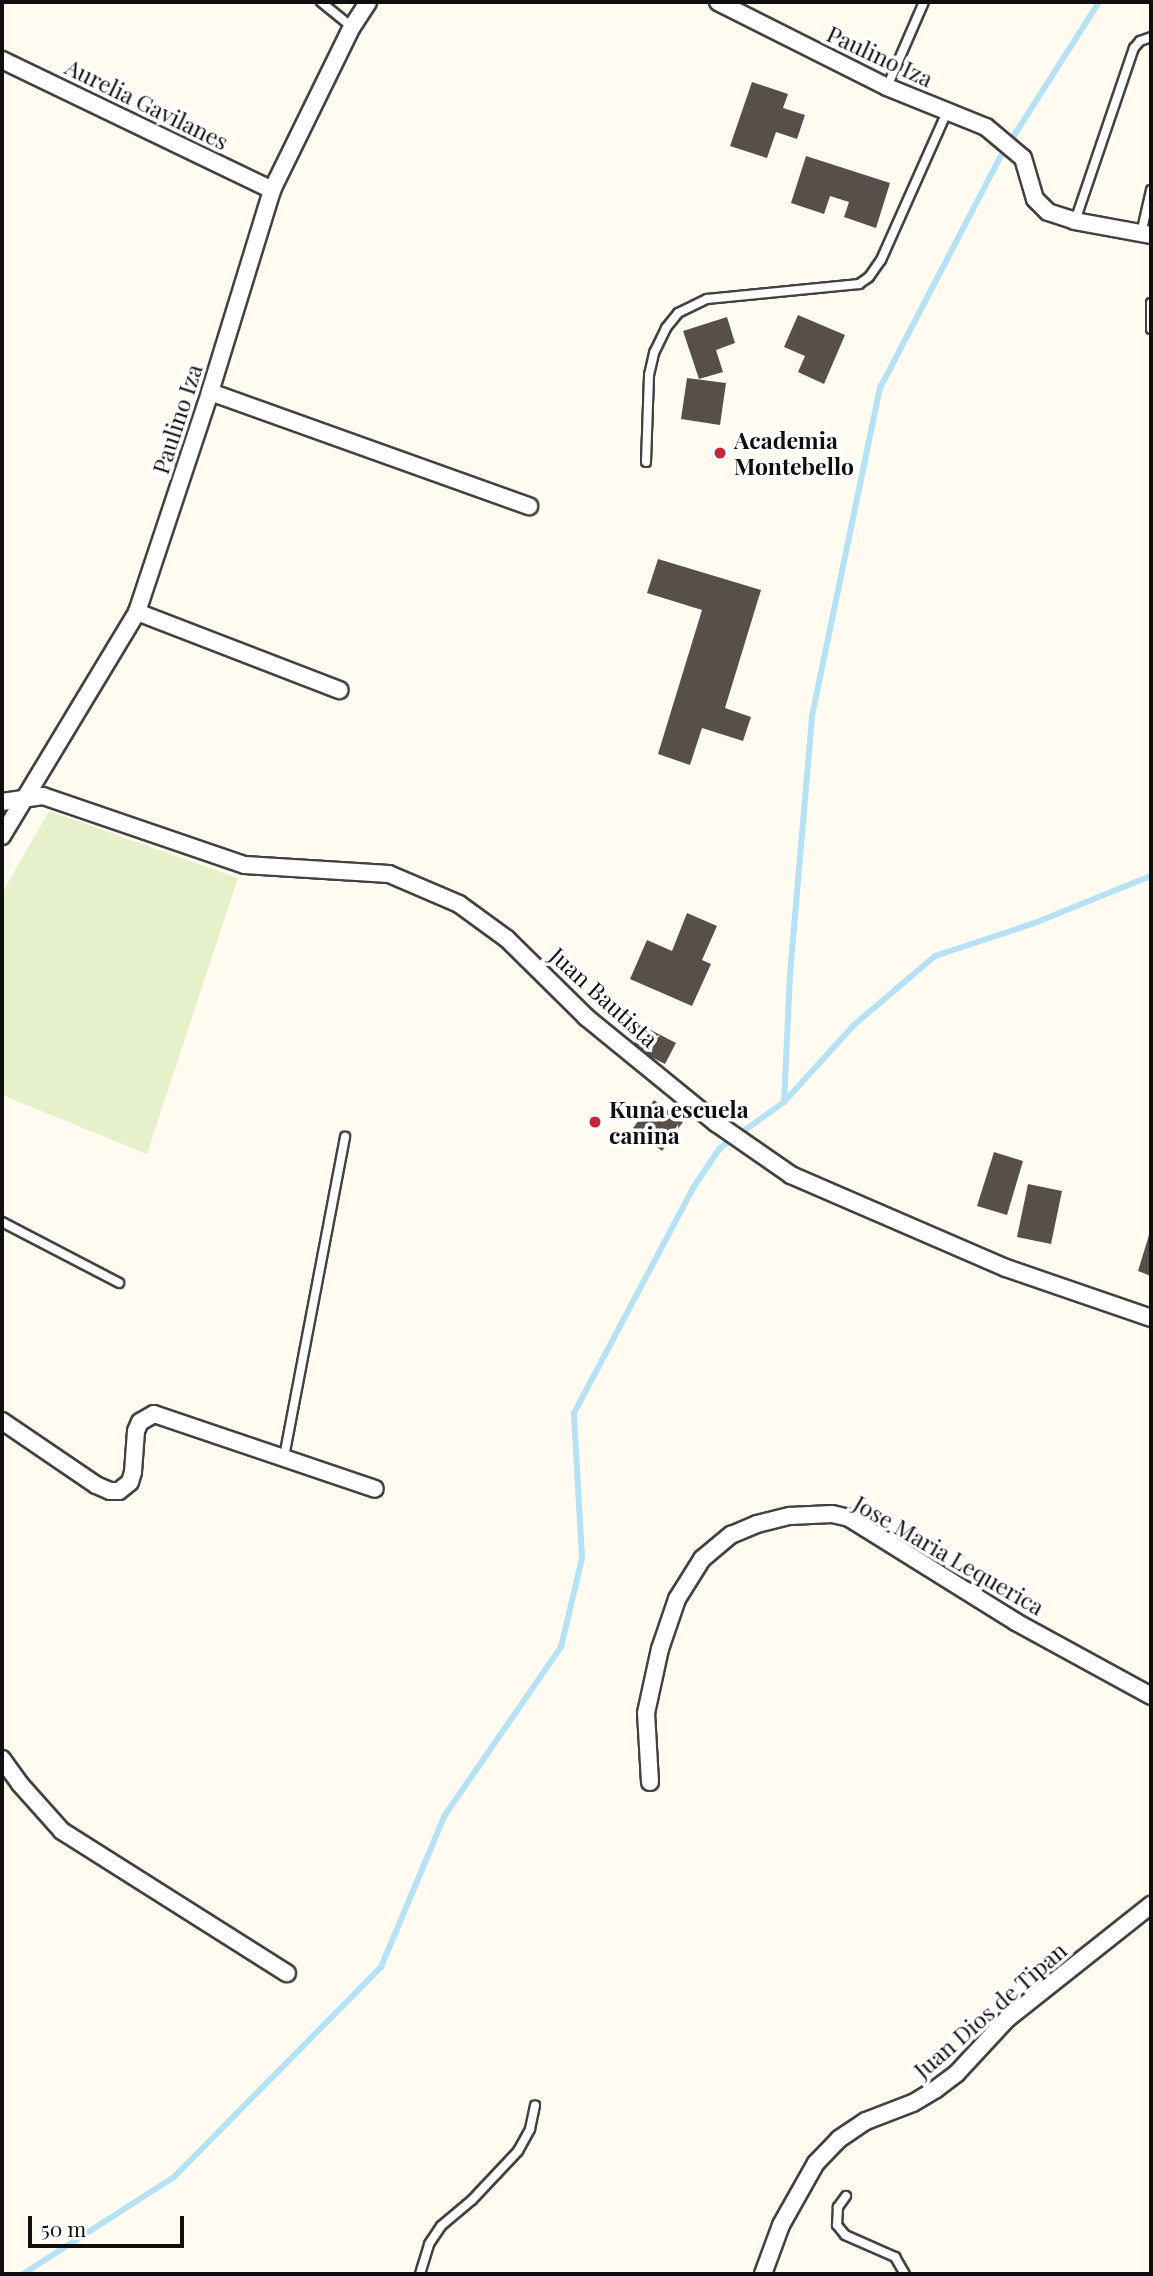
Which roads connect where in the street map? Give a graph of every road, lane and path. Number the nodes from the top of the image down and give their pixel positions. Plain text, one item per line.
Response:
1 (321, 2) edge
2 (368, 2) edge
3 (718, 2) edge
4 (924, 2) edge
5 (352, 27) junction
6 (1151, 37) edge
7 (2, 60) edge
8 (887, 87) junction
9 (947, 112) junction
10 (272, 190) junction
11 (1151, 190) edge
12 (1075, 221) junction
13 (1146, 234) edge
14 (1151, 303) edge
15 (1151, 329) edge
16 (210, 392) junction
17 (646, 462) dead end
18 (529, 506) dead end
19 (137, 612) junction
20 (339, 690) dead end
21 (26, 796) junction
22 (2, 802) edge
23 (2, 836) edge
24 (345, 1137) dead end
25 (2, 1222) edge
26 (119, 1283) dead end
27 (1151, 1318) edge
28 (2, 1421) edge
29 (284, 1457) junction
30 (375, 1489) dead end
31 (1151, 1696) edge
32 (2, 1759) edge
33 (650, 1782) dead end
34 (1151, 1905) edge
35 (287, 1973) dead end
36 (535, 2106) dead end
37 (846, 2196) dead end
38 (420, 2274) edge
39 (763, 2274) edge
40 (905, 2274) edge

1 - 5 lane
2 - 5 street, Paulino Iza
3 - 8 street, Paulino Iza
4 - 8 lane
5 - 10 street, Paulino Iza
6 - 12 lane
7 - 10 street, Aurelia Gavilanes
8 - 9 street, Paulino Iza
9 - 12 street, Paulino Iza
9 - 17 lane
10 - 16 street, Paulino Iza
11 - 13 lane
12 - 13 street
14 - 15 lane
16 - 18 street
16 - 19 street, Paulino Iza
19 - 20 street
19 - 21 street, Paulino Iza
21 - 22 street, Juan Bautista
21 - 23 street, Paulino Iza
21 - 27 street, Juan Bautista
24 - 29 lane
25 - 26 lane
28 - 29 street
29 - 30 street
31 - 33 street, Jose Maria Lequerica
32 - 35 street
34 - 39 street, Juan Dios de Tipan
36 - 38 lane
37 - 40 lane

